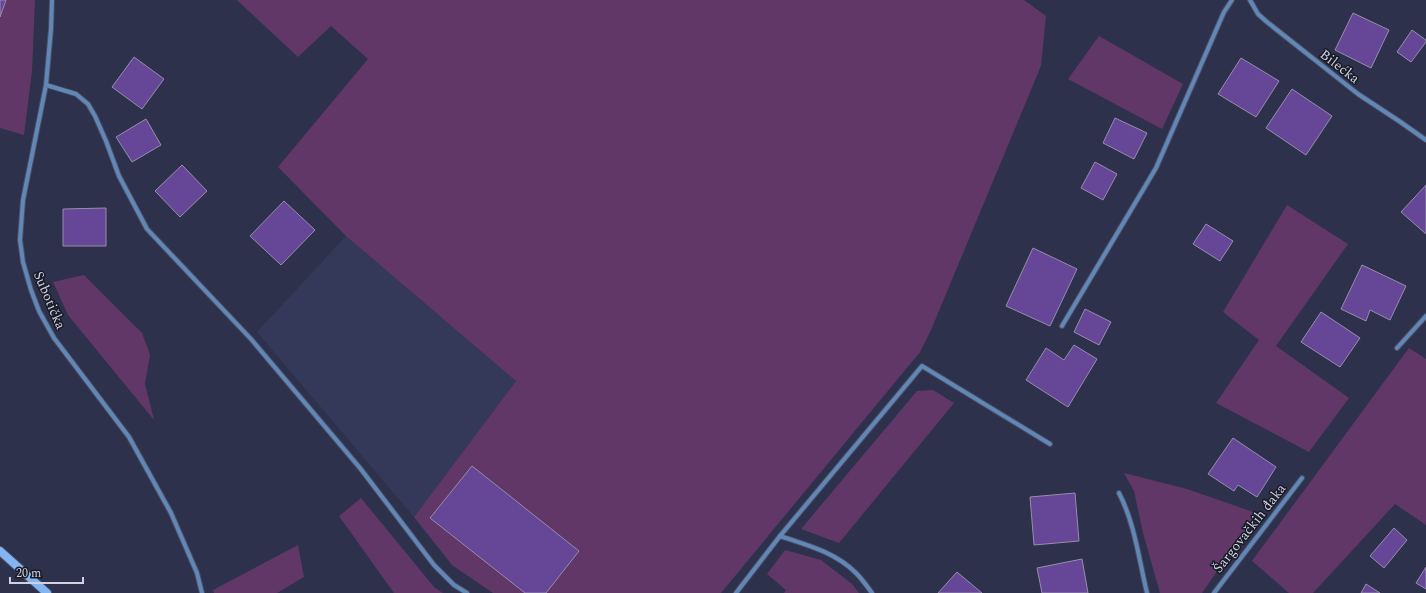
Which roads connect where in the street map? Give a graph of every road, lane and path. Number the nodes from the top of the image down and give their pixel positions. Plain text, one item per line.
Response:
1 (52, 0) edge
2 (1232, 0) edge
3 (1250, 0) edge
4 (46, 85) junction
5 (1426, 140) edge
6 (1426, 316) edge
7 (1062, 326) dead end
8 (1398, 348) dead end
9 (1050, 444) dead end
10 (1302, 478) dead end
11 (1119, 493) dead end
12 (780, 536) junction
13 (0, 551) edge
14 (47, 593) edge
15 (202, 593) edge
16 (467, 593) edge
17 (736, 593) edge
18 (872, 593) edge
19 (1147, 593) edge
20 (1214, 593) edge

1 - 4 street, Subotička
2 - 7 street
3 - 5 street, Bilećka
4 - 15 street, Subotička
4 - 16 street
6 - 8 street
9 - 12 street
10 - 20 street, Šargovačkih đaka
11 - 19 street
12 - 17 street
12 - 18 street
13 - 14 street

